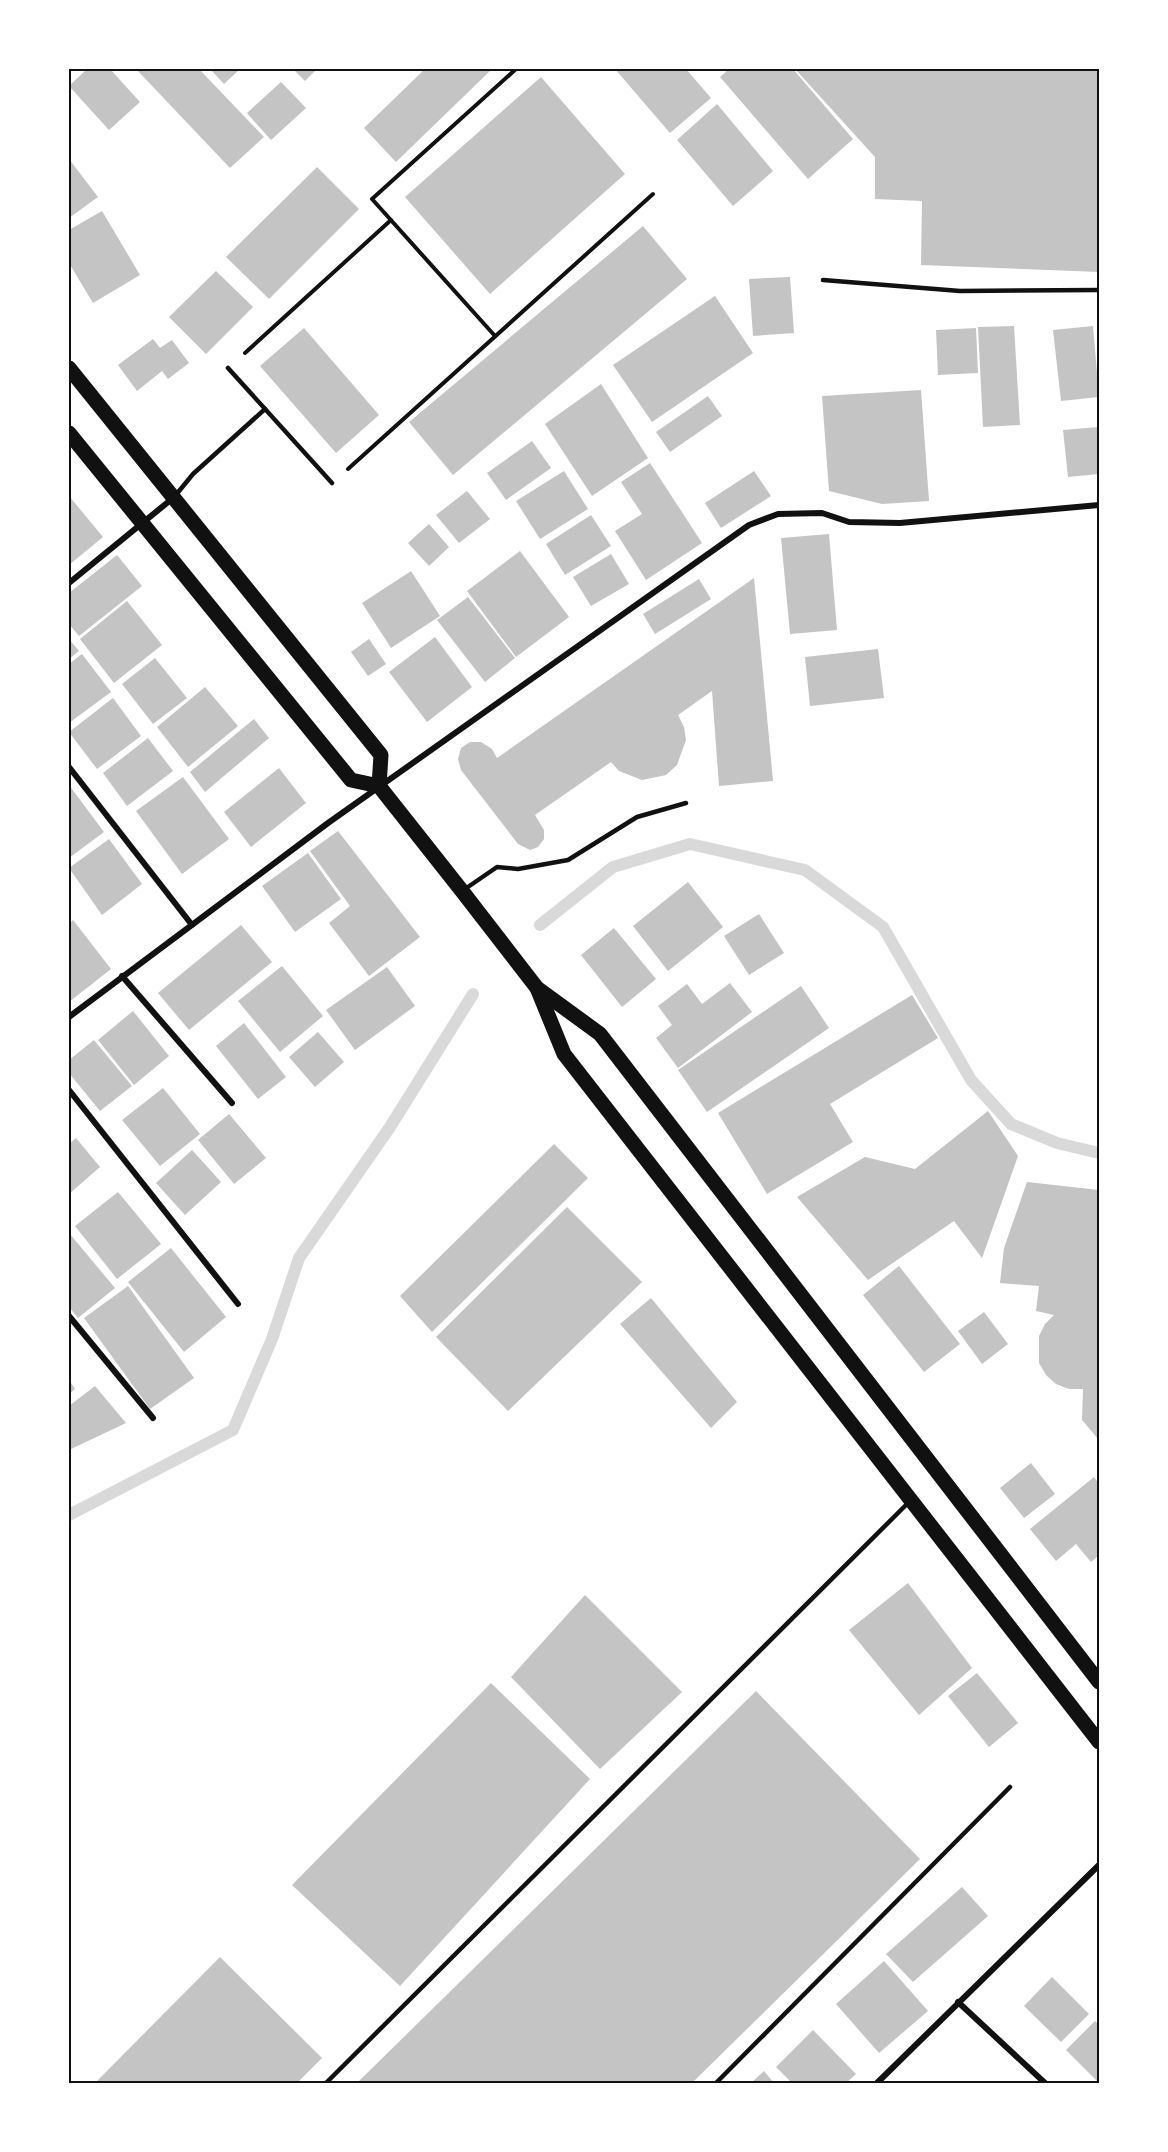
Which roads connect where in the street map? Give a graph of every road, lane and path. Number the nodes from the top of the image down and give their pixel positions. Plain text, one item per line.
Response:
1 (516, 69) edge
2 (653, 194) dead end
3 (391, 220) junction
4 (823, 280) dead end
5 (1099, 290) edge
6 (495, 336) junction
7 (228, 368) joint
8 (69, 369) edge
9 (265, 409) junction
10 (69, 433) edge
11 (332, 483) joint
12 (175, 496) junction
13 (1099, 505) edge
14 (142, 522) junction
15 (69, 583) edge
16 (69, 767) edge
17 (379, 786) junction
18 (686, 804) dead end
19 (462, 891) junction
20 (192, 925) junction
21 (122, 976) junction
22 (537, 988) junction
23 (69, 1017) edge
24 (69, 1090) edge
25 (232, 1103) dead end
26 (238, 1304) dead end
27 (69, 1316) edge
28 (153, 1419) dead end
29 (910, 1501) junction
30 (1099, 1682) edge
31 (1099, 1742) edge
32 (1010, 1787) dead end
33 (1099, 1865) edge
34 (958, 2002) junction
35 (326, 2083) edge
36 (716, 2083) edge
37 (877, 2083) edge
38 (1045, 2083) edge

1 - 3 path
2 - 6 path
3 - 6 path
3 - 7 path
4 - 5 lane
6 - 11 path
7 - 9 lane
8 - 12 main road
9 - 11 lane
9 - 12 lane
10 - 14 main road
12 - 14 street
12 - 17 main road
13 - 17 street
14 - 15 street
14 - 17 main road
16 - 20 street
17 - 19 main road
17 - 20 street
18 - 19 lane
19 - 22 main road
20 - 21 street
21 - 23 street
21 - 25 street
22 - 29 main road
22 - 30 main road
24 - 26 street
27 - 28 street
29 - 31 main road
29 - 35 lane
32 - 36 lane
33 - 34 street
34 - 37 street
34 - 38 street

